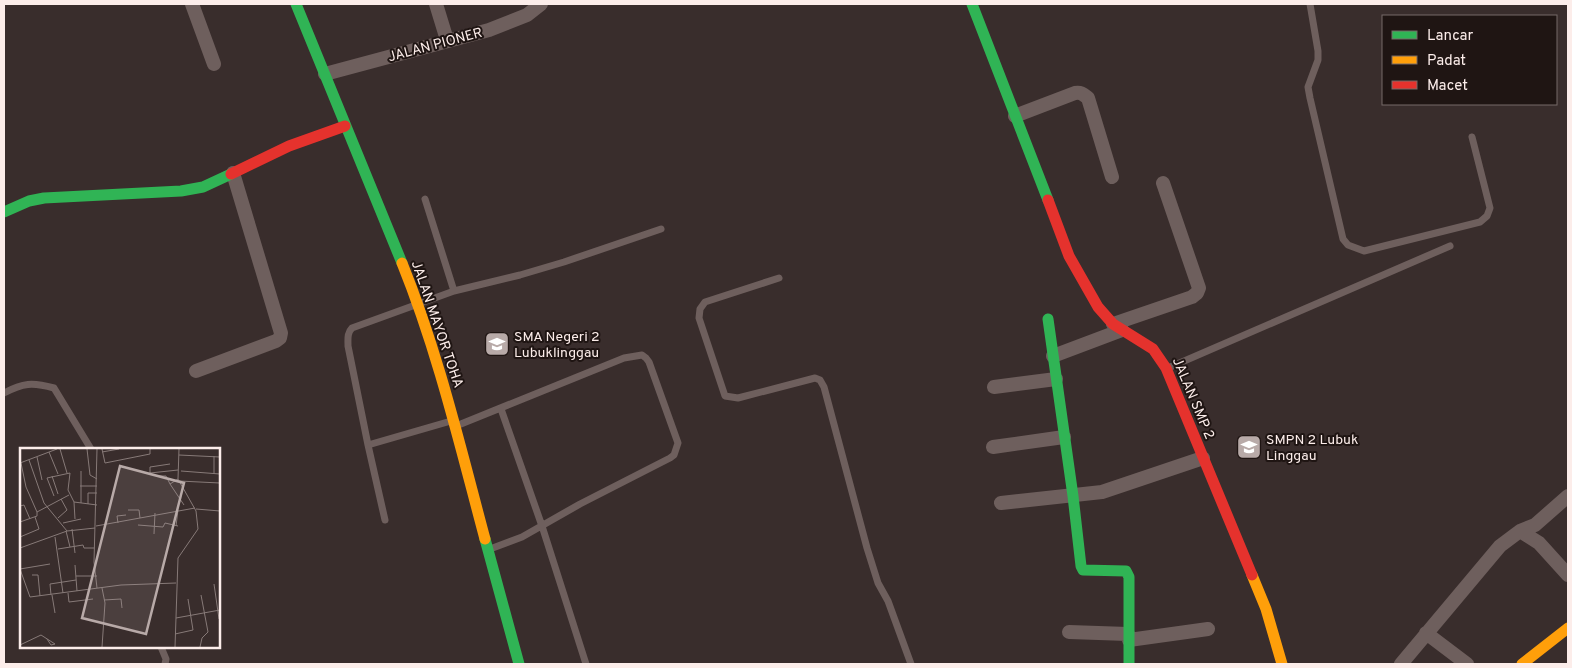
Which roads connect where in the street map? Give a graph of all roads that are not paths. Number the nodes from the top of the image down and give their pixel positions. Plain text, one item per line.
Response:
1 (192, 4) edge
2 (296, 4) edge
3 (436, 4) edge
4 (972, 4) edge
5 (1310, 4) edge
6 (537, 5) edge
7 (447, 40) junction
8 (214, 64) dead end
9 (325, 74) junction
10 (1015, 116) junction
11 (345, 126) junction
12 (1472, 137) dead end
13 (233, 173) junction
14 (1112, 177) dead end
15 (1163, 183) dead end
16 (425, 199) dead end
17 (4, 212) edge
18 (661, 229) dead end
19 (1450, 246) dead end
20 (780, 278) dead end
21 (454, 291) junction
22 (417, 303) junction
23 (1048, 319) dead end
24 (1118, 327) junction
25 (1053, 356) junction
26 (1166, 368) junction
27 (196, 370) dead end
28 (1056, 379) junction
29 (994, 387) dead end
30 (4, 393) edge
31 (501, 409) junction
32 (455, 423) junction
33 (1064, 437) junction
34 (368, 446) junction
35 (993, 447) dead end
36 (90, 448) edge
37 (1204, 458) junction
38 (1074, 496) junction
39 (1568, 496) edge
40 (1001, 503) dead end
41 (385, 520) dead end
42 (542, 526) junction
43 (1520, 531) junction
44 (487, 550) junction
45 (1568, 575) edge
46 (1208, 629) dead end
47 (1568, 629) edge
48 (1069, 632) dead end
49 (1426, 633) junction
50 (1129, 637) junction
51 (161, 648) edge
52 (165, 664) edge
53 (518, 664) edge
54 (586, 664) edge
55 (911, 664) edge
56 (1129, 664) edge
57 (1282, 664) edge
58 (1401, 664) edge
59 (1467, 664) edge
60 (1522, 664) edge

1 - 8 street
2 - 9 street, JALAN MAYOR TOHA
3 - 7 street
4 - 10 street, JALAN SMP 2
5 - 12 lane
6 - 7 street, JALAN PIONER
7 - 9 street, JALAN PIONER
9 - 11 street, JALAN MAYOR TOHA
10 - 14 street
10 - 24 street, JALAN SMP 2
11 - 13 street
11 - 22 street, JALAN MAYOR TOHA
13 - 17 street
13 - 27 street
15 - 24 street
16 - 21 lane
18 - 21 lane
19 - 26 lane
20 - 55 lane
21 - 22 lane
22 - 32 street, JALAN MAYOR TOHA
22 - 34 lane
23 - 25 street
24 - 25 street
24 - 26 street, JALAN SMP 2
25 - 28 street
26 - 37 street, JALAN SMP 2
28 - 29 street
28 - 33 street
30 - 36 lane
31 - 32 lane
31 - 42 lane
31 - 42 lane
32 - 34 lane
32 - 44 street, JALAN MAYOR TOHA
33 - 35 street
33 - 38 street
34 - 41 lane
37 - 38 street
37 - 57 street, JALAN SMP 2
38 - 40 street
38 - 50 street
39 - 43 street
42 - 44 lane
42 - 54 lane
43 - 45 street
43 - 49 street
44 - 53 street, JALAN MAYOR TOHA
46 - 50 street
47 - 60 street
48 - 50 street
49 - 58 street
49 - 59 street
50 - 56 street
51 - 52 lane

